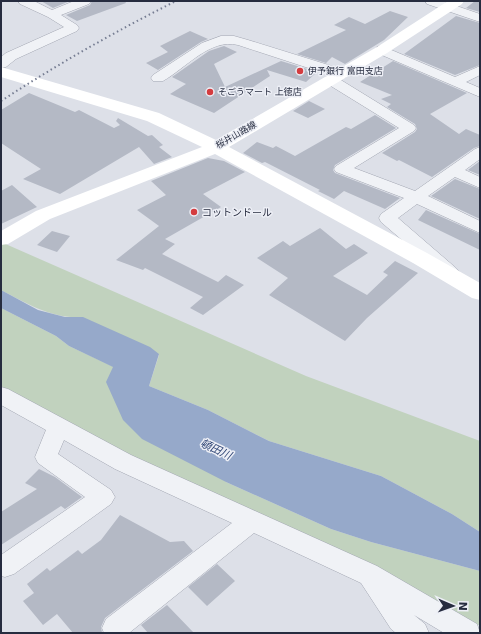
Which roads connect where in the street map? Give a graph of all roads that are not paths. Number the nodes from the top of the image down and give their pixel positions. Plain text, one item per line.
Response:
1 (24, 1) edge
2 (85, 1) edge
3 (431, 1) edge
4 (452, 4) edge
5 (52, 14) junction
6 (480, 18) edge
7 (382, 50) junction
8 (4, 58) edge
9 (480, 70) edge
10 (1, 72) edge
11 (336, 77) junction
12 (158, 78) dead end
13 (455, 82) junction
14 (480, 93) edge
15 (215, 148) junction
16 (480, 152) edge
17 (454, 170) junction
18 (480, 183) edge
19 (416, 197) junction
20 (480, 228) edge
21 (1, 239) edge
22 (462, 282) junction
23 (480, 293) edge
24 (1, 396) edge
25 (58, 427) junction
26 (252, 521) junction
27 (5, 566) dead end
28 (368, 574) junction
29 (115, 628) dead end
30 (416, 633) edge
31 (468, 633) edge

1 - 5 street
2 - 5 street
3 - 4 street
4 - 6 street
4 - 7 main road, 桜井山路線
5 - 8 street
7 - 11 main road, 桜井山路線
7 - 13 street
9 - 13 street
10 - 15 main road
11 - 12 street
11 - 15 main road, 桜井山路線
11 - 19 street
13 - 14 street
15 - 21 main road, 桜井山路線
15 - 22 main road
16 - 17 street
17 - 18 street
17 - 19 street
19 - 20 street
19 - 22 street
22 - 23 main road
24 - 25 street
25 - 26 street
25 - 27 street
26 - 28 street
26 - 29 street
28 - 30 street
28 - 31 street

